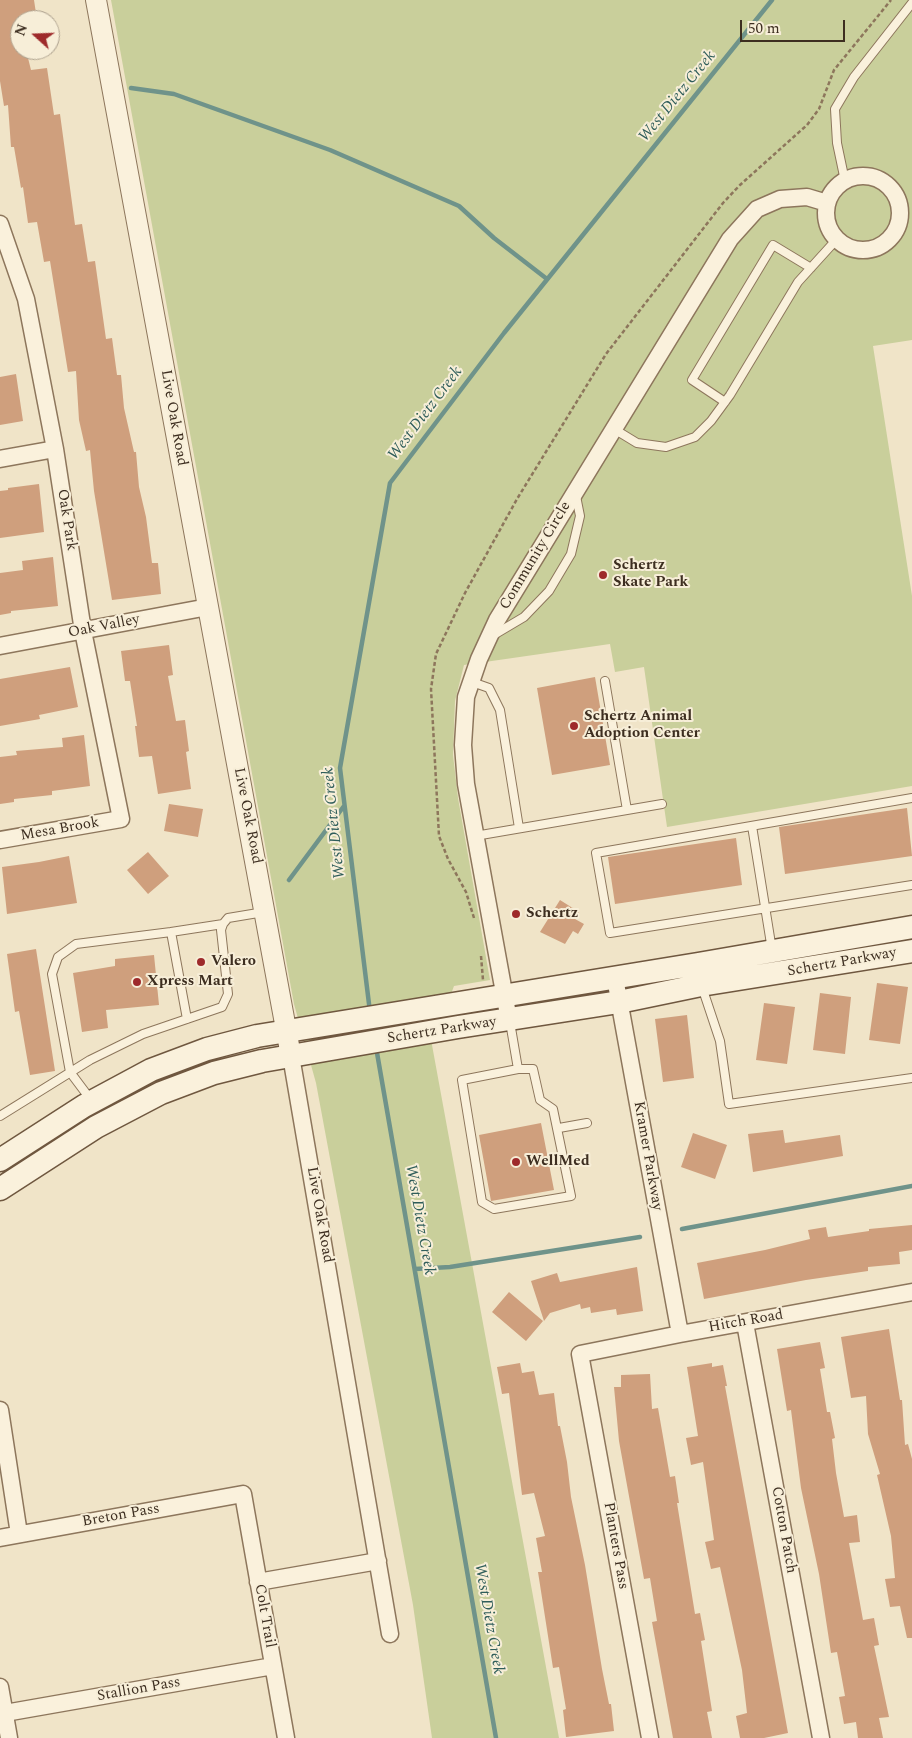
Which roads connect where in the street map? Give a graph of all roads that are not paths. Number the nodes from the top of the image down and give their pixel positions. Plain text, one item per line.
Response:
1 (96, 0) edge
2 (912, 3) edge
3 (845, 181) junction
4 (827, 203) junction
5 (0, 224) edge
6 (906, 226) edge
7 (837, 240) junction
8 (811, 268) junction
9 (7, 270) edge
10 (725, 402) junction
11 (614, 428) junction
12 (55, 449) junction
13 (0, 459) edge
14 (575, 492) junction
15 (208, 607) junction
16 (83, 631) junction
17 (488, 639) junction
18 (0, 646) edge
19 (605, 681) dead end
20 (472, 682) junction
21 (912, 798) edge
22 (662, 804) dead end
23 (627, 810) junction
24 (121, 819) joint
25 (752, 826) junction
26 (519, 828) junction
27 (475, 836) junction
28 (0, 840) edge
29 (912, 886) edge
30 (765, 909) junction
31 (265, 911) junction
32 (223, 924) junction
33 (912, 927) edge
34 (171, 932) junction
35 (912, 951) edge
36 (772, 952) junction
37 (777, 974) junction
38 (699, 975) junction
39 (615, 978) junction
40 (505, 996) junction
41 (619, 1002) junction
42 (187, 1019) junction
43 (509, 1020) junction
44 (287, 1032) junction
45 (291, 1056) junction
46 (518, 1069) junction
47 (70, 1072) junction
48 (912, 1078) edge
49 (92, 1102) junction
50 (0, 1116) edge
51 (587, 1123) dead end
52 (559, 1128) junction
53 (0, 1160) edge
54 (0, 1189) edge
55 (912, 1294) edge
56 (745, 1322) junction
57 (680, 1334) junction
58 (580, 1354) joint
59 (0, 1410) edge
60 (243, 1494) joint
61 (19, 1534) junction
62 (0, 1538) edge
63 (378, 1561) junction
64 (258, 1582) junction
65 (390, 1634) dead end
66 (273, 1666) junction
67 (0, 1687) edge
68 (5, 1714) junction
69 (9, 1738) edge
70 (286, 1738) edge
71 (650, 1738) edge
72 (822, 1738) edge

1 - 15 street, Live Oak Road
2 - 3 lane
3 - 4 street
3 - 6 street
4 - 7 street
4 - 11 street, Community Circle
5 - 9 street, Oak Park
6 - 7 street
7 - 8 lane
8 - 10 lane
8 - 10 lane
9 - 12 street, Oak Park
10 - 11 lane
11 - 14 street, Community Circle
12 - 13 street
12 - 16 street, Oak Park
14 - 17 street, Community Circle
14 - 17 lane
15 - 16 street, Oak Valley
15 - 31 street, Live Oak Road
16 - 18 street, Oak Valley
16 - 24 street, Oak Park
17 - 20 street, Community Circle
19 - 23 lane
20 - 26 lane
20 - 27 street, Community Circle
21 - 25 lane
22 - 23 lane
23 - 26 lane
24 - 28 street, Mesa Brook
25 - 30 lane
25 - 30 lane
26 - 27 lane
27 - 40 street, Community Circle
29 - 30 lane
30 - 36 lane
31 - 32 lane
31 - 44 street, Live Oak Road
32 - 34 lane
32 - 42 lane
33 - 36 main road, Schertz Parkway
34 - 42 lane
34 - 47 lane
35 - 37 main road, Schertz Parkway
36 - 37 main road
36 - 38 main road, Schertz Parkway
37 - 38 main road, Schertz Parkway
38 - 39 main road, Schertz Parkway
38 - 41 main road, Schertz Parkway
38 - 48 lane
39 - 40 main road, Schertz Parkway
39 - 41 street, Kramer Parkway
40 - 43 street, Community Circle
40 - 44 main road, Schertz Parkway
41 - 43 main road, Schertz Parkway
41 - 57 street, Kramer Parkway
42 - 47 lane
43 - 45 main road, Schertz Parkway
43 - 46 lane
44 - 45 street, Live Oak Road
44 - 49 main road, Schertz Parkway
45 - 54 main road, Schertz Parkway
45 - 63 street, Live Oak Road
46 - 52 lane
46 - 52 lane
47 - 49 lane
47 - 50 lane
49 - 53 main road, Schertz Parkway
51 - 52 lane
55 - 56 street, Hitch Road
56 - 57 street, Hitch Road
56 - 72 street, Cotton Patch
57 - 58 street, Hitch Road
58 - 71 street, Planters Pass
59 - 61 street
60 - 61 street, Breton Pass
60 - 64 street, Colt Trail
61 - 62 street, Breton Pass
63 - 64 street
63 - 65 street, Live Oak Road
64 - 66 street, Colt Trail
66 - 68 street, Stallion Pass
66 - 70 street, Colt Trail
67 - 68 street
68 - 69 street

